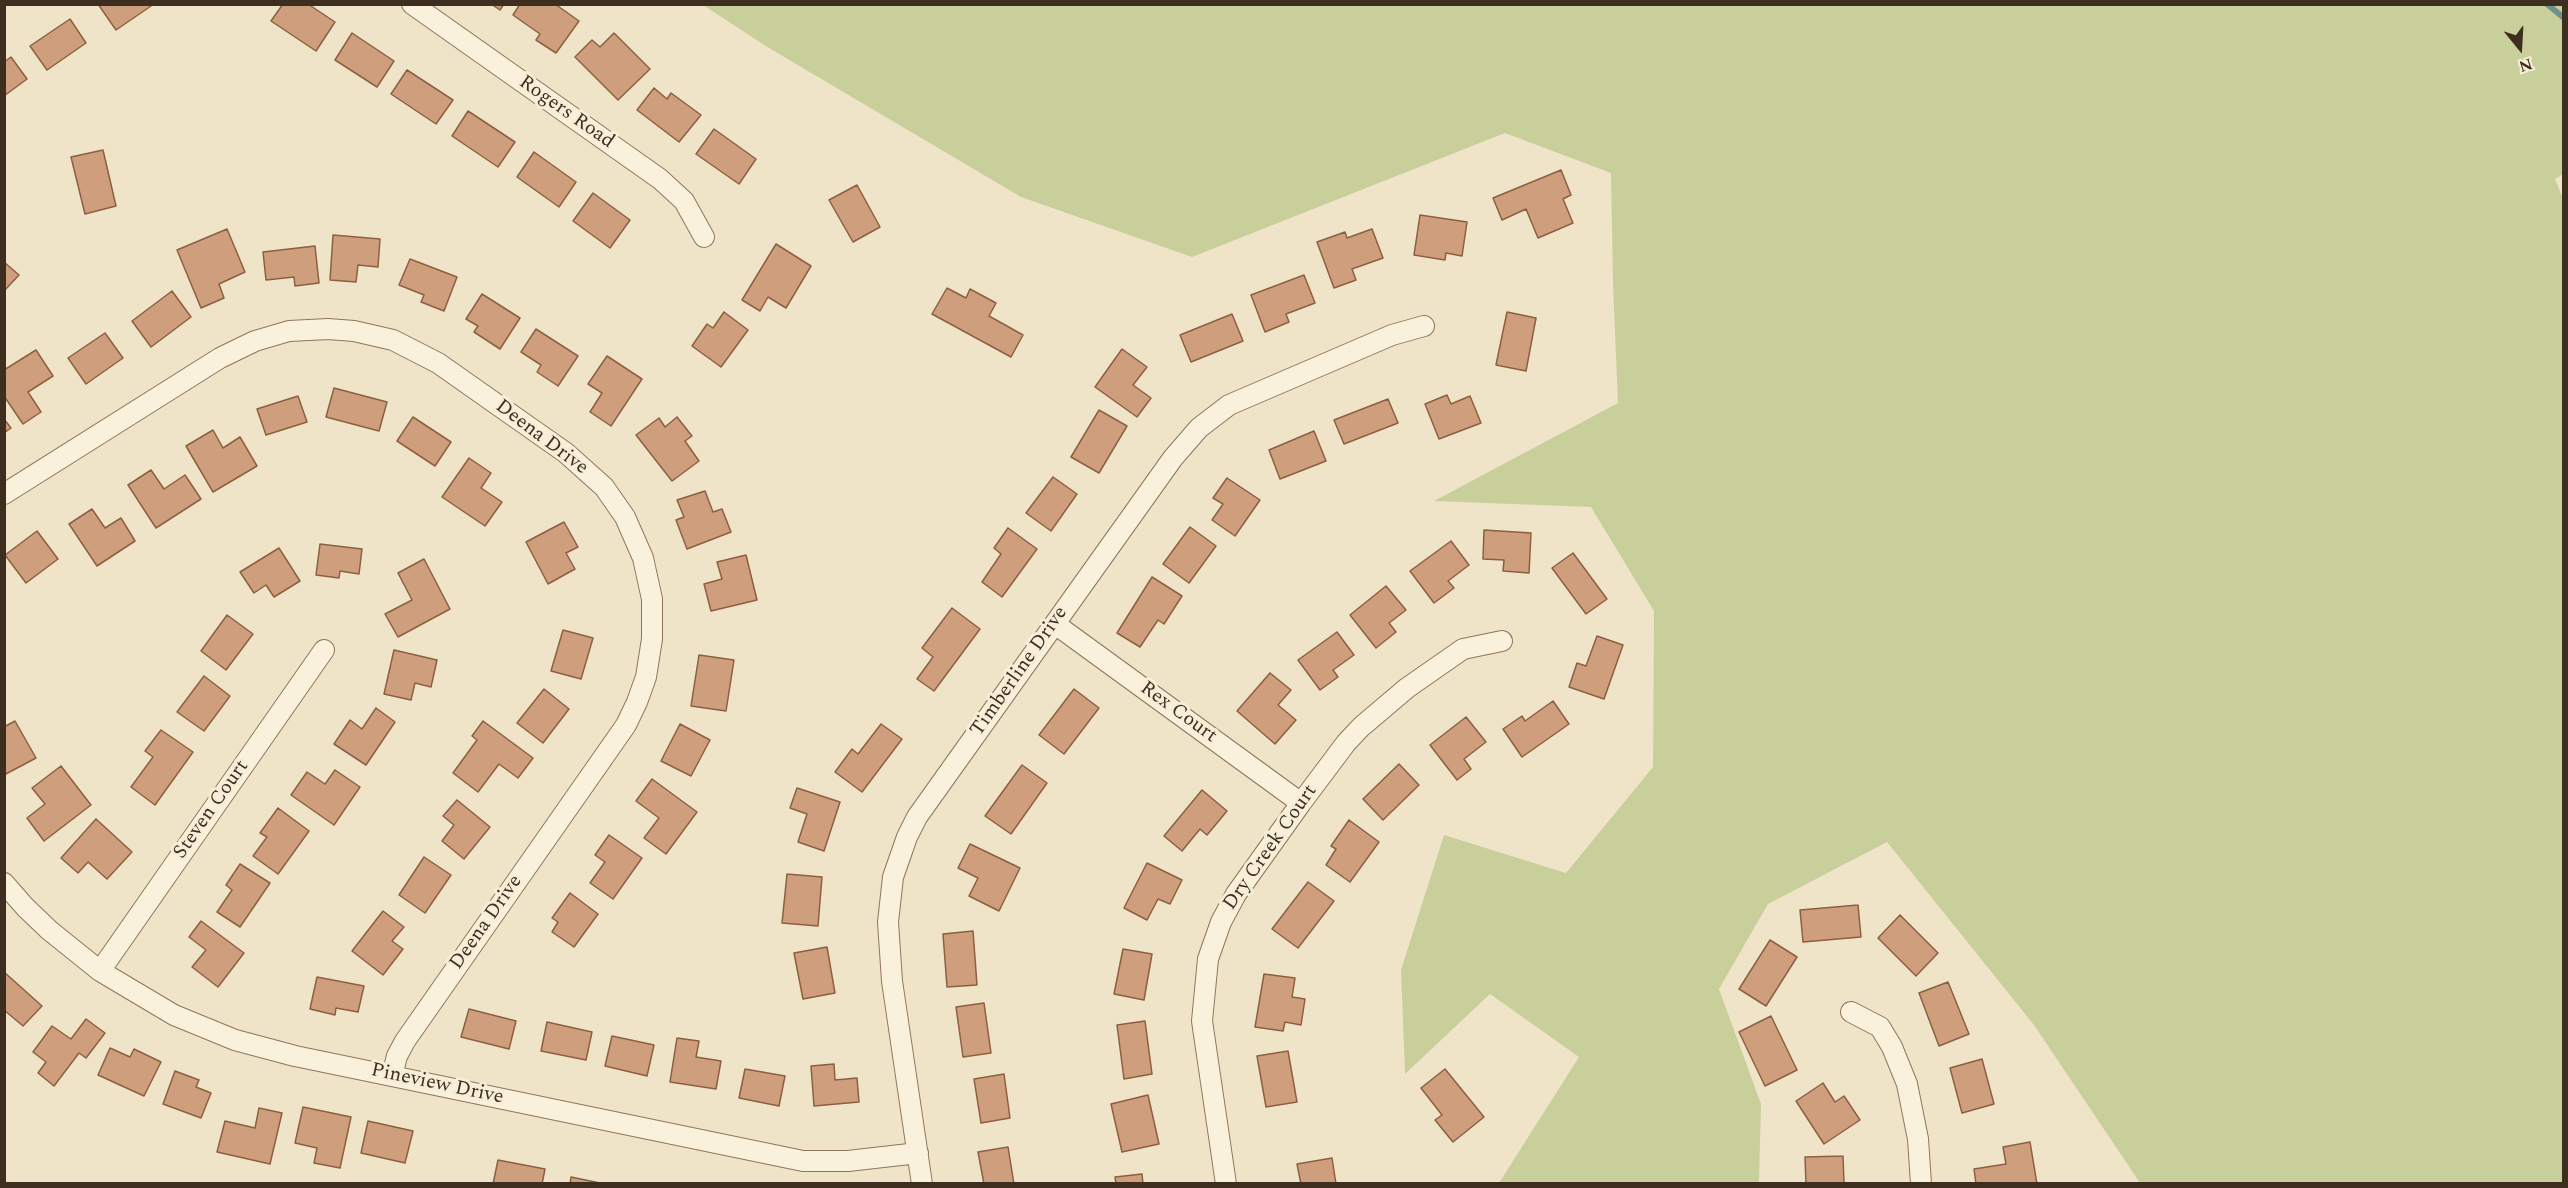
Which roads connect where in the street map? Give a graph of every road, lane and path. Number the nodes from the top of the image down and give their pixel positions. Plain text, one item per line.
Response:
1 (412, 4) edge
2 (704, 237) dead end
3 (1424, 326) dead end
4 (4, 494) edge
5 (1055, 624) junction
6 (1502, 641) dead end
7 (324, 650) dead end
8 (1301, 803) junction
9 (4, 883) edge
10 (99, 970) junction
11 (1851, 1012) dead end
12 (392, 1076) junction
13 (918, 1153) junction
14 (922, 1184) edge
15 (1226, 1184) edge
16 (1921, 1184) edge

1 - 2 street, Rogers Road
3 - 5 street, Timberline Drive
4 - 12 street, Deena Drive
5 - 8 street, Rex Court
5 - 13 street, Timberline Drive
6 - 8 street, Dry Creek Court
7 - 10 street, Steven Court
8 - 15 street, Dry Creek Court
9 - 10 street, Pineview Drive
10 - 12 street, Pineview Drive
11 - 16 street
12 - 13 street, Pineview Drive
13 - 14 street, Timberline Drive

